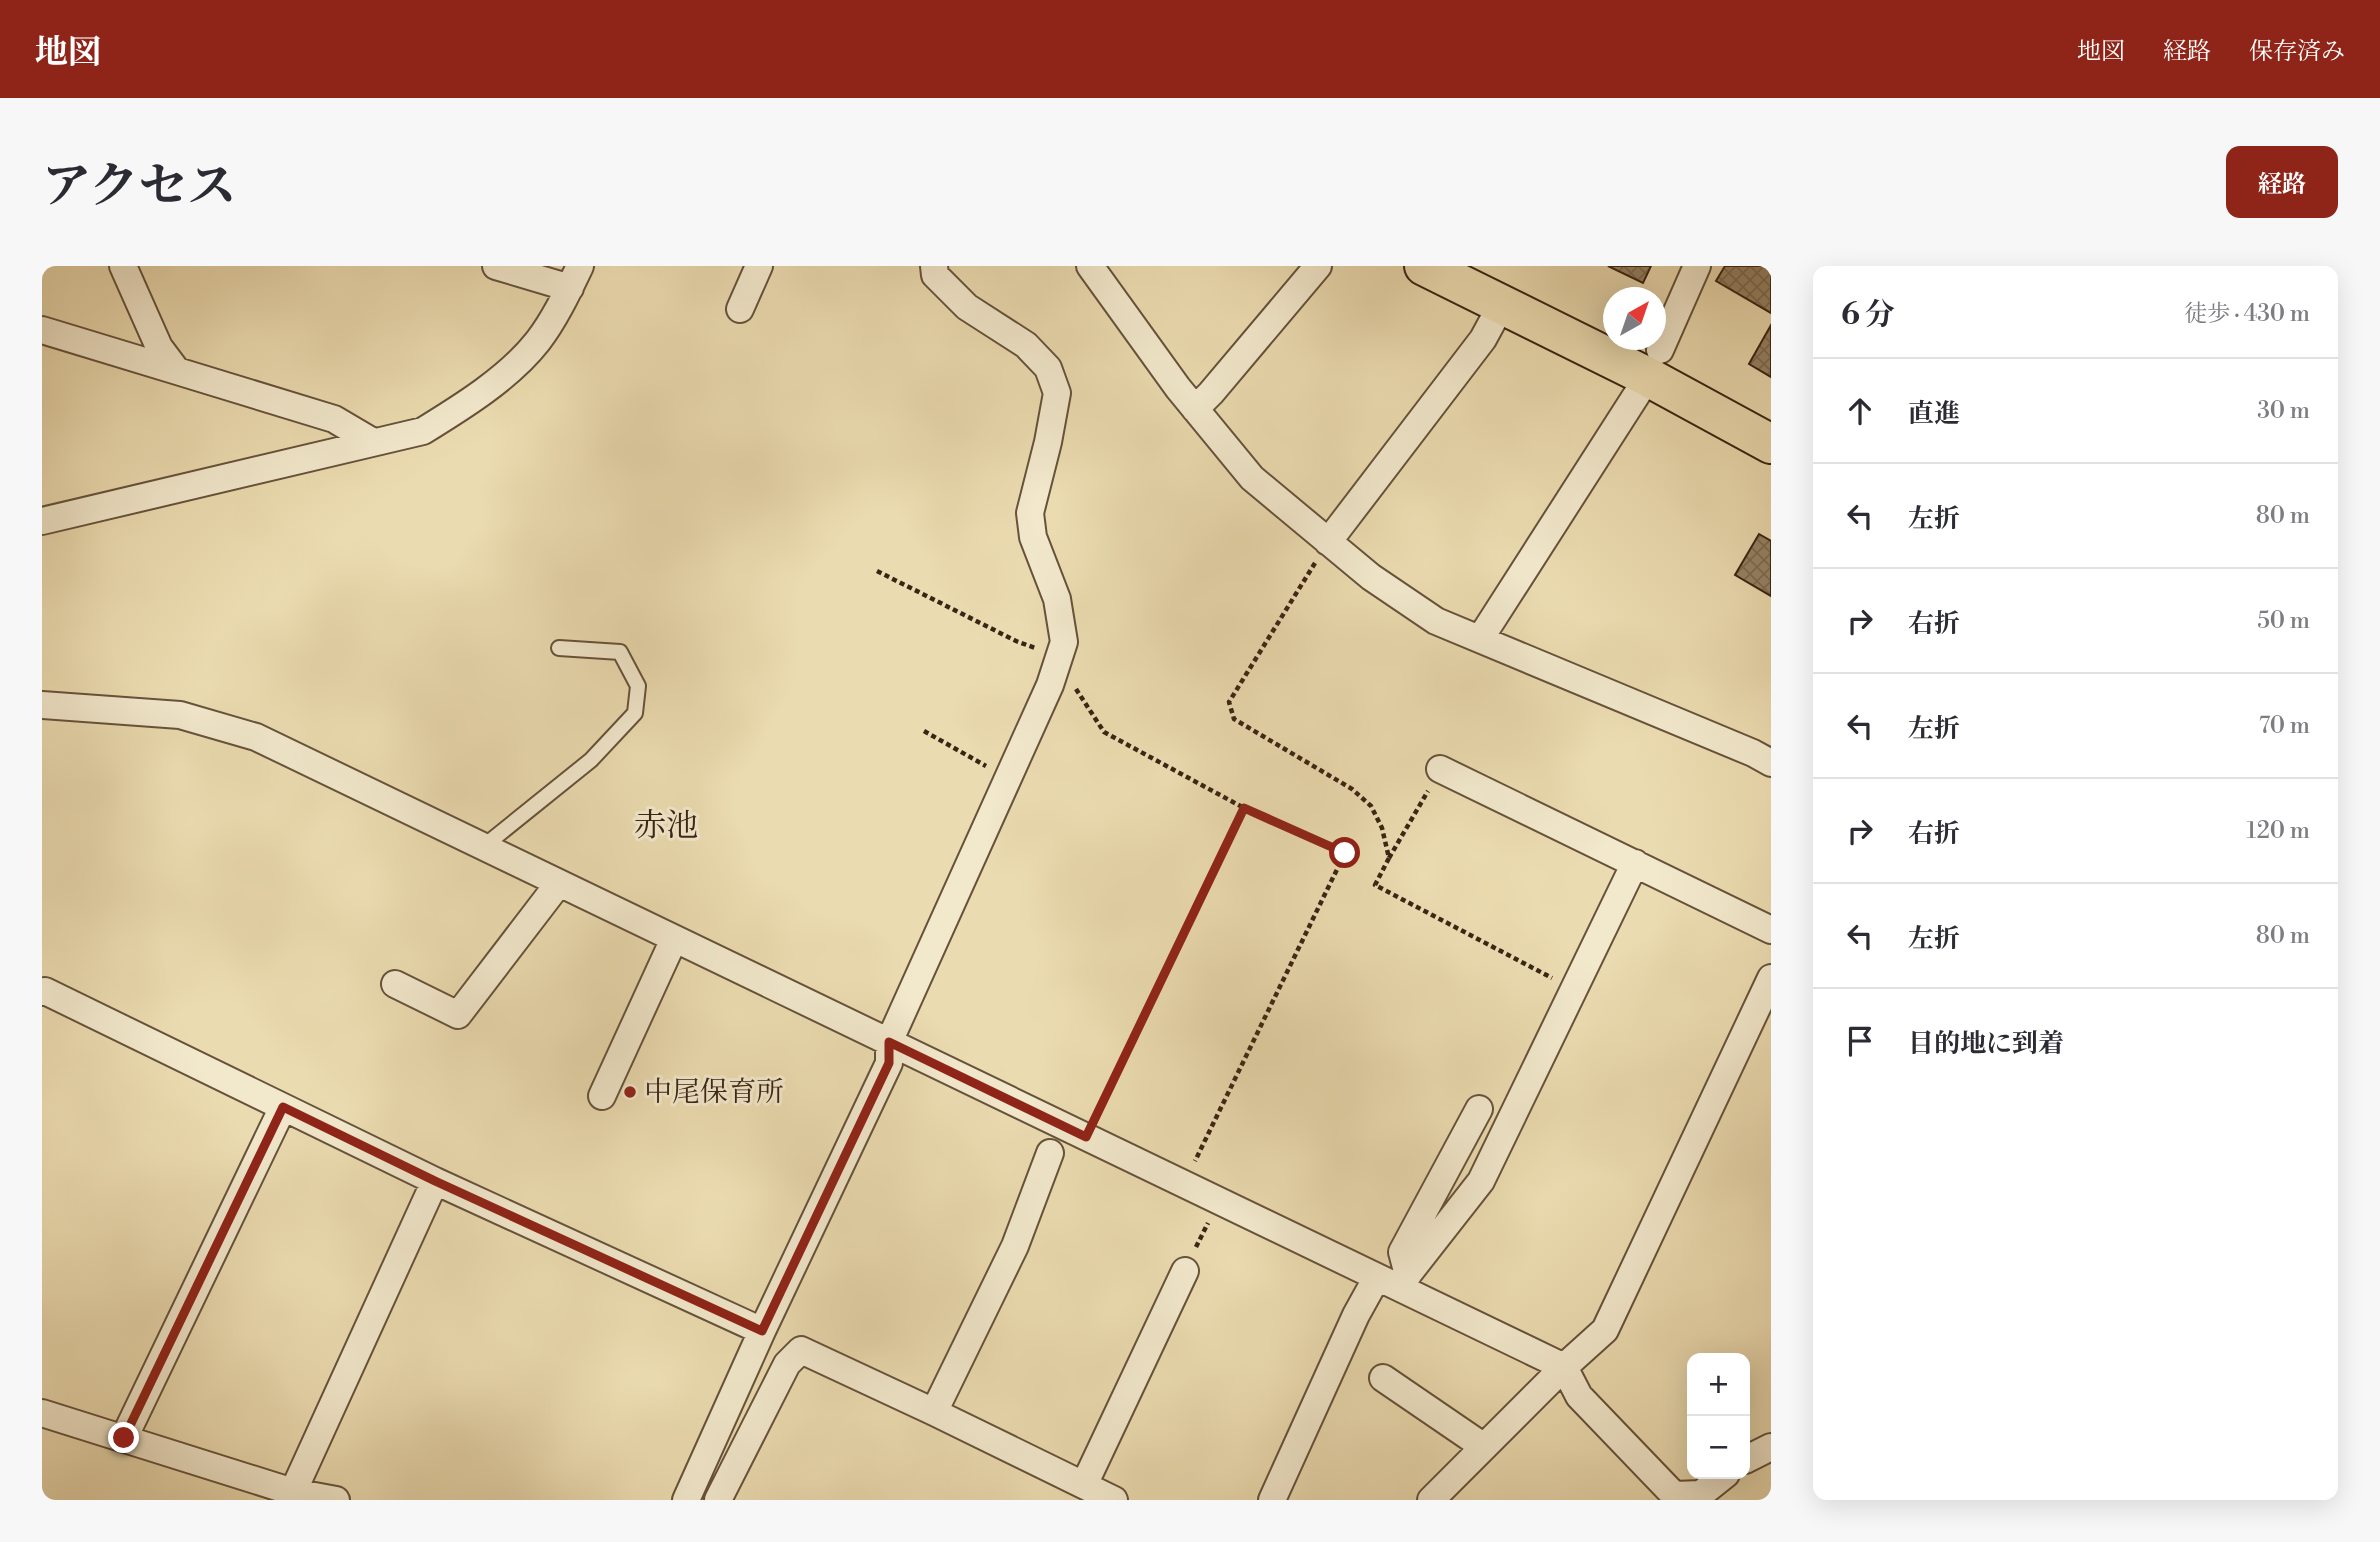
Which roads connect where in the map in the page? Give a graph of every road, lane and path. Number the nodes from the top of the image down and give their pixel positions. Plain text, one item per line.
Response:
1 (123, 266) edge
2 (496, 266) edge
3 (759, 266) edge
4 (934, 266) edge
5 (1090, 266) edge
6 (1318, 266) edge
7 (1424, 266) edge
8 (1697, 266) edge
9 (575, 277) edge
10 (1502, 304) junction
11 (740, 309) dead end
12 (42, 330) edge
13 (1654, 363) junction
14 (177, 371) junction
15 (1195, 408) junction
16 (373, 442) junction
17 (1771, 444) edge
18 (42, 520) edge
19 (1328, 542) junction
20 (877, 571) dead end
21 (1480, 639) junction
22 (559, 648) dead end
23 (1056, 665) junction
24 (42, 705) edge
25 (924, 731) dead end
26 (1771, 763) edge
27 (1440, 769) joint
28 (1009, 778) junction
29 (1244, 808) junction
30 (483, 847) junction
31 (1389, 858) junction
32 (1634, 863) junction
33 (559, 883) junction
34 (1771, 930) edge
35 (674, 939) junction
36 (1771, 978) edge
37 (395, 984) dead end
38 (1574, 989) junction
39 (42, 992) edge
40 (889, 1042) junction
41 (602, 1096) dead end
42 (283, 1107) junction
43 (1479, 1109) dead end
44 (1086, 1137) junction
45 (1050, 1153) dead end
46 (435, 1181) junction
47 (1184, 1184) junction
48 (1219, 1200) junction
49 (1185, 1271) joint
50 (1395, 1280) junction
51 (762, 1331) junction
52 (1564, 1367) junction
53 (1384, 1378) dead end
54 (934, 1412) junction
55 (42, 1413) edge
56 (124, 1438) junction
57 (1484, 1447) junction
58 (1771, 1447) edge
59 (1750, 1458) edge
60 (1720, 1479) edge
61 (1084, 1485) junction
62 (292, 1496) edge
63 (336, 1500) edge
64 (686, 1500) edge
65 (719, 1500) edge
66 (1114, 1500) edge
67 (1272, 1500) edge
68 (1430, 1500) edge

1 - 14 street
2 - 9 street
3 - 11 street
4 - 23 street
5 - 15 street
6 - 15 street
7 - 10 main road
8 - 13 street
9 - 16 street
10 - 13 main road
10 - 19 street
12 - 14 street
13 - 17 main road
13 - 21 street
14 - 16 street
15 - 19 street
16 - 18 street
19 - 21 street
19 - 31 path
20 - 23 path
21 - 26 street
22 - 30 lane
23 - 28 street
23 - 29 path
24 - 30 street
25 - 28 path
27 - 31 path
27 - 32 street
28 - 40 street
29 - 44 path
29 - 47 path
30 - 33 street
31 - 38 path
32 - 34 street
32 - 38 street
33 - 35 street
33 - 37 street
35 - 40 street
35 - 41 street
36 - 52 street
38 - 50 street
39 - 42 street
40 - 44 street
40 - 51 street
42 - 46 street
42 - 56 street
43 - 50 street
44 - 47 street
45 - 54 street
46 - 51 street
46 - 62 street
47 - 48 street
48 - 49 path
48 - 50 street
49 - 61 street
50 - 52 street
50 - 67 street
51 - 64 street
52 - 57 street
52 - 60 street
53 - 57 street
54 - 61 street
54 - 65 street
55 - 56 street
56 - 62 street
57 - 68 street
58 - 59 street
61 - 66 street
62 - 63 street

